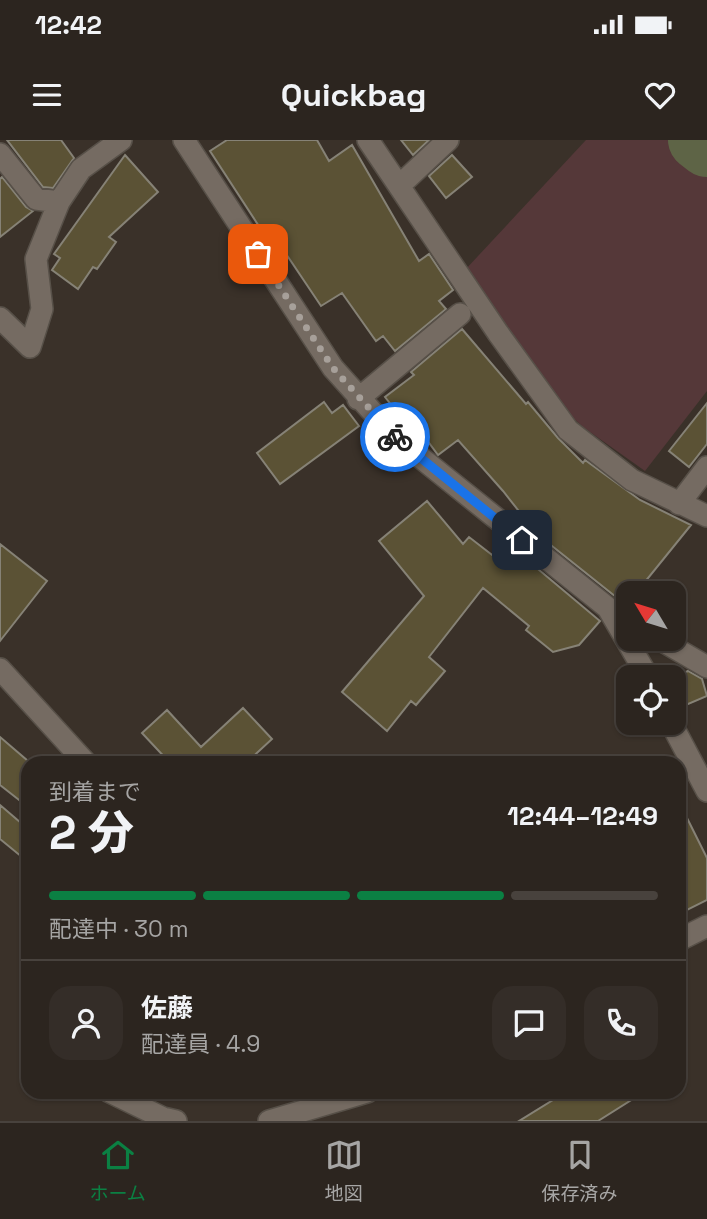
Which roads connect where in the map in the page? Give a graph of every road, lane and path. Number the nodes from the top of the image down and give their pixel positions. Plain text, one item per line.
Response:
1 (121, 140) edge
2 (184, 140) edge
3 (368, 140) edge
4 (448, 140) edge
5 (0, 154) edge
6 (399, 186) junction
7 (59, 202) junction
8 (460, 314) dead end
9 (0, 318) edge
10 (358, 399) junction
11 (707, 467) edge
12 (679, 504) junction
13 (707, 516) edge
14 (608, 608) junction
15 (616, 613) edge
16 (680, 651) edge
17 (641, 665) edge
18 (707, 667) edge
19 (0, 669) edge
20 (677, 735) edge
21 (80, 756) edge
22 (707, 790) edge
23 (707, 926) edge
24 (686, 936) edge
25 (124, 1099) edge
26 (343, 1099) edge
27 (176, 1121) edge
28 (269, 1121) edge

1 - 7 street
2 - 10 street
3 - 6 street
4 - 6 street
5 - 7 street
6 - 12 street
7 - 9 street
8 - 10 street
10 - 14 street
11 - 12 street
12 - 13 street
14 - 15 street
14 - 17 street
16 - 18 street
19 - 21 street
20 - 22 street
23 - 24 street
25 - 27 street
26 - 28 street

